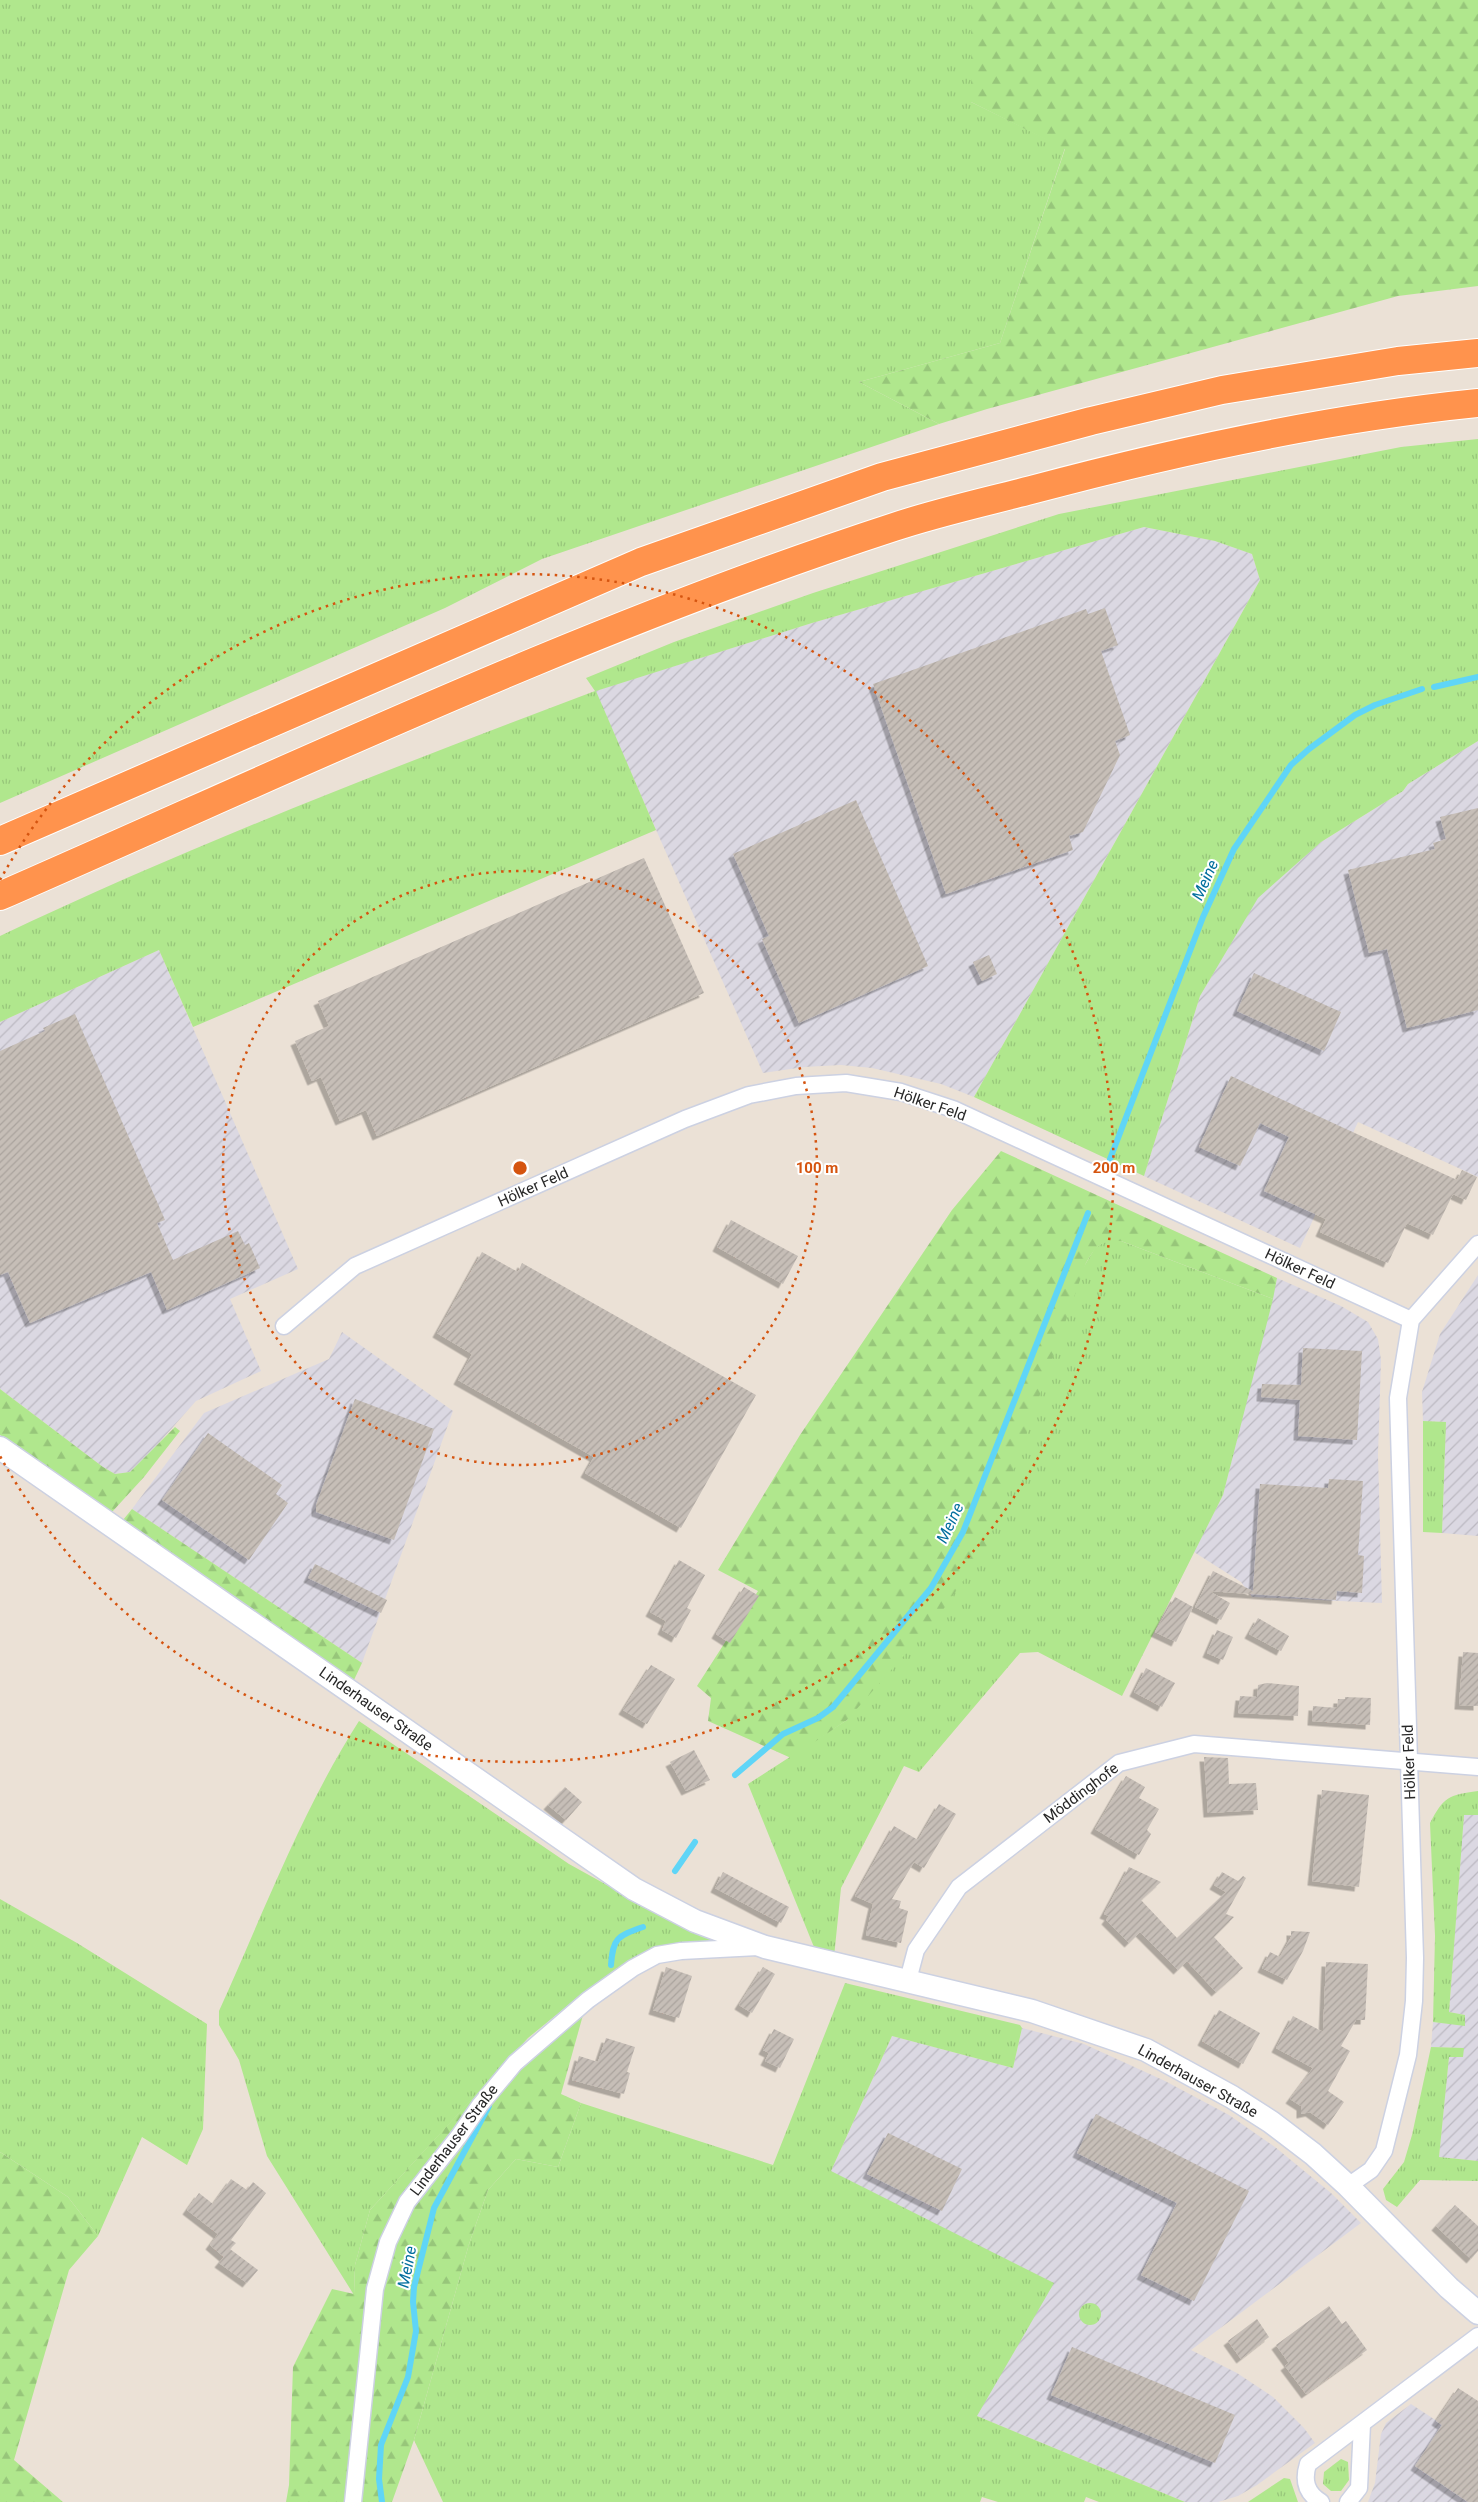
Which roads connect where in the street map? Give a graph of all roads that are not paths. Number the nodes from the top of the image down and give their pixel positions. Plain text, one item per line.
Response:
1 (1478, 353) edge
2 (1478, 403) edge
3 (0, 841) edge
4 (0, 896) edge
5 (1478, 1244) edge
6 (1411, 1320) junction
7 (284, 1326) dead end
8 (0, 1448) edge
9 (1409, 1763) junction
10 (1478, 1768) edge
11 (765, 1947) junction
12 (908, 1980) junction
13 (1348, 2186) junction
14 (1478, 2313) edge
15 (1478, 2336) edge
16 (1362, 2424) junction
17 (353, 2502) edge
18 (1321, 2502) edge
19 (1348, 2502) edge

1 - 3 highway
2 - 4 highway
5 - 6 street
6 - 7 street, Hölker Feld
6 - 9 street, Hölker Feld
8 - 11 main road, Linderhauser Straße
9 - 10 street, Möddinghofe
9 - 12 street, Möddinghofe
9 - 13 street, Hölker Feld
11 - 12 main road, Linderhauser Straße
11 - 17 street, Linderhauser Straße
12 - 13 main road, Linderhauser Straße
13 - 14 main road, Linderhauser Straße
15 - 16 street
16 - 18 street
16 - 19 street

